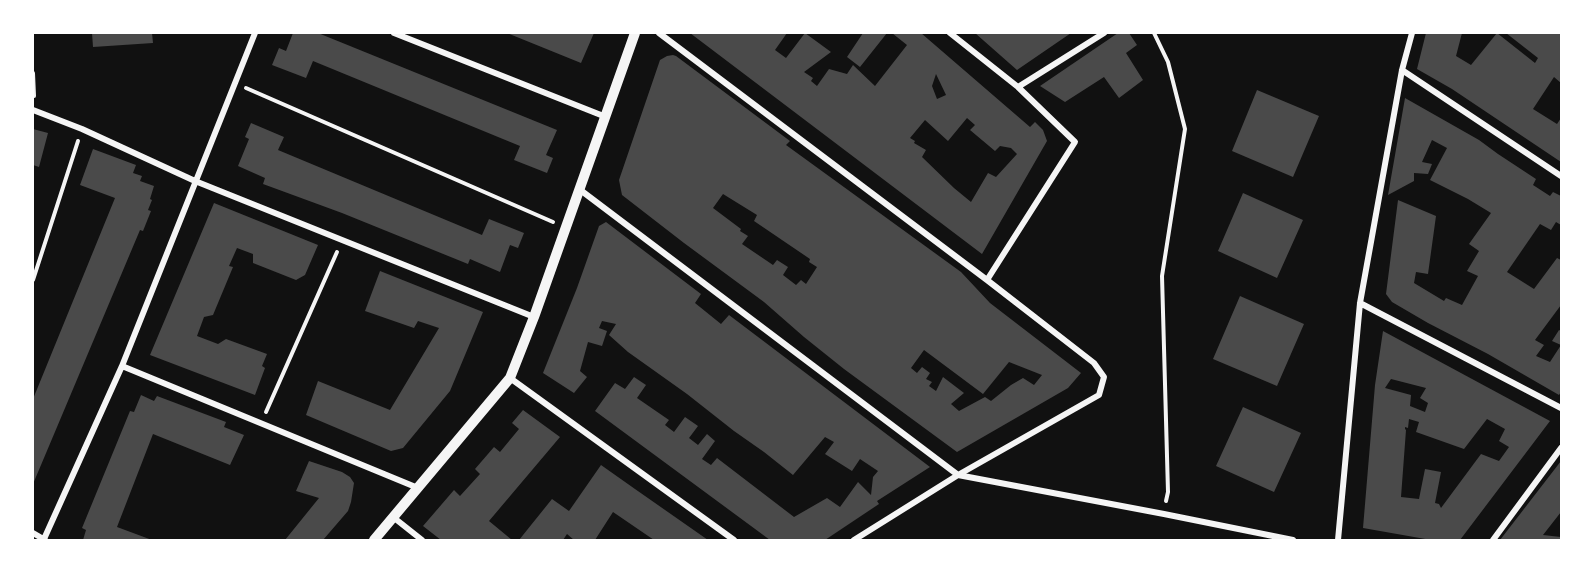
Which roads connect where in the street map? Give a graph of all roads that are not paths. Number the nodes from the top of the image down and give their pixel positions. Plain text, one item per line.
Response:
1 (255, 33) edge
2 (394, 33) edge
3 (635, 33) edge
4 (659, 33) edge
5 (950, 33) edge
6 (1104, 33) edge
7 (1412, 33) edge
8 (1402, 70) junction
9 (1018, 87) junction
10 (34, 111) edge
11 (606, 117) junction
12 (1561, 176) edge
13 (195, 181) junction
14 (579, 189) junction
15 (987, 280) junction
16 (1360, 303) junction
17 (534, 317) junction
18 (122, 366) junction
19 (510, 378) junction
20 (1561, 408) edge
21 (1561, 448) edge
22 (958, 475) junction
23 (418, 488) junction
24 (393, 517) junction
25 (33, 533) edge
26 (45, 540) edge
27 (374, 540) edge
28 (422, 540) edge
29 (734, 540) edge
30 (854, 540) edge
31 (1293, 540) edge
32 (1338, 540) edge
33 (1493, 540) edge

1 - 13 street
2 - 11 street
3 - 11 street
4 - 15 street
5 - 9 street
6 - 9 street
7 - 8 street
8 - 12 street
8 - 16 street
9 - 15 street
10 - 13 street
11 - 14 street
13 - 17 street
13 - 18 street
14 - 17 street
14 - 22 street
15 - 22 street
16 - 20 street
16 - 32 street
17 - 19 street
18 - 23 street
18 - 26 street
19 - 23 street
19 - 29 street
21 - 33 street
22 - 30 street
22 - 31 street
23 - 24 street
24 - 27 street
24 - 28 street
25 - 26 street

